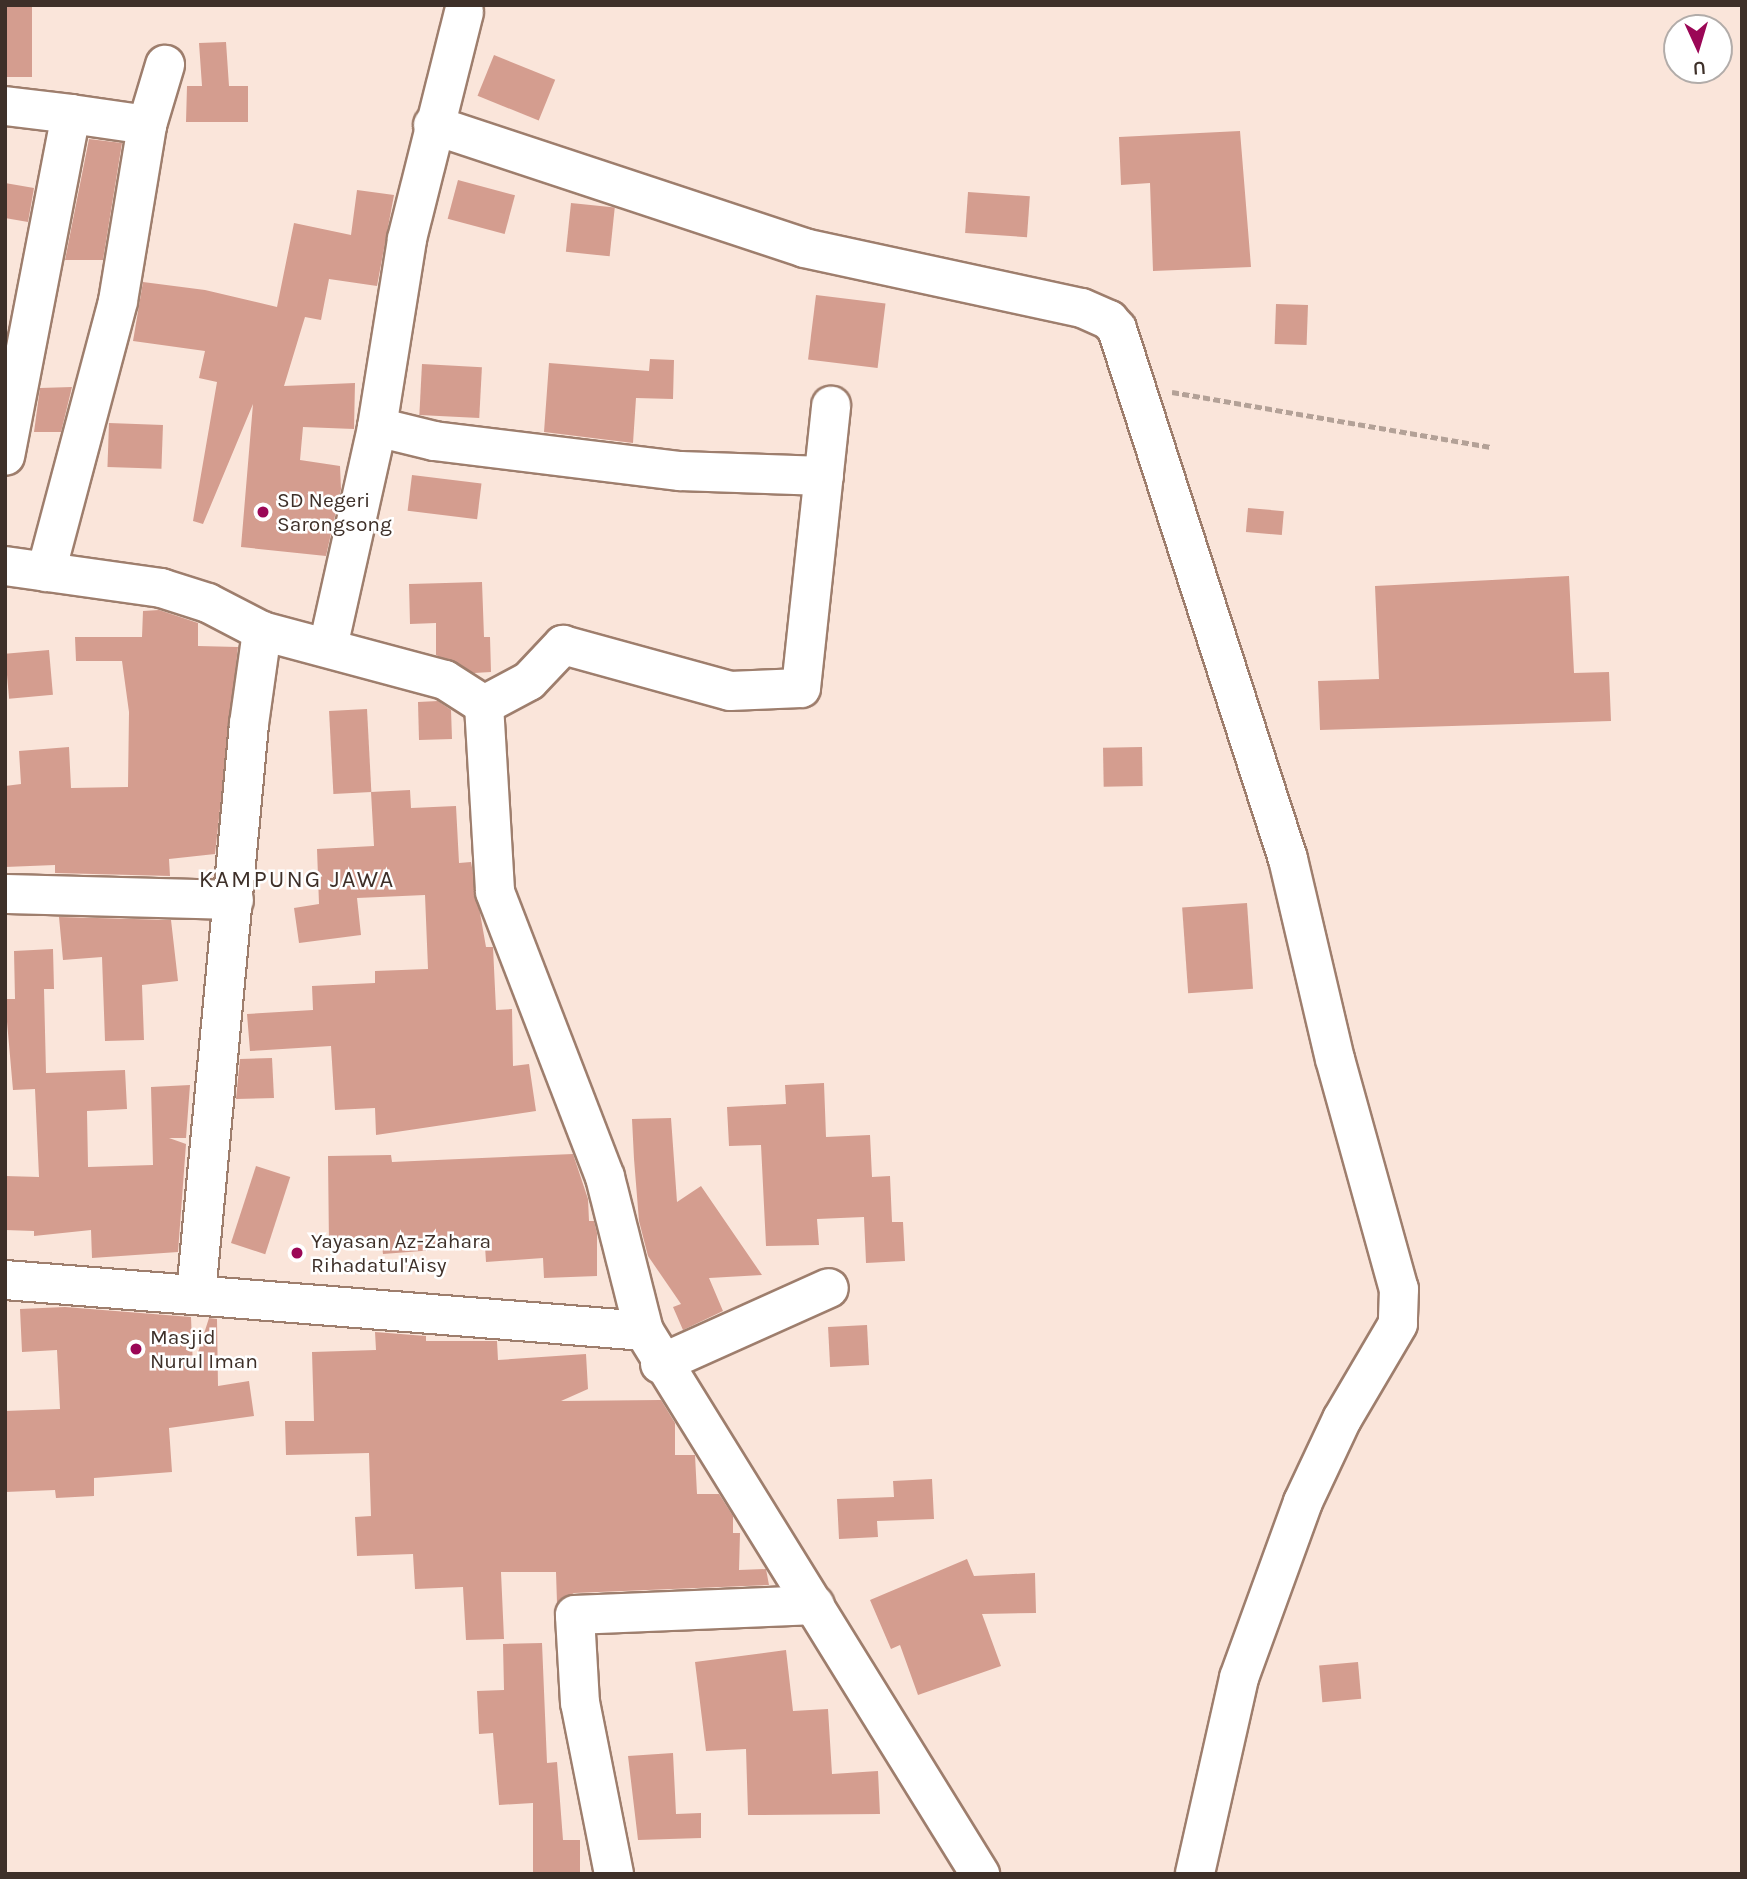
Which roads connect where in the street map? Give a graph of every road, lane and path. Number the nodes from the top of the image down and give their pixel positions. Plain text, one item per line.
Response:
1 (458, 8) edge
2 (164, 65) dead end
3 (5, 106) edge
4 (71, 114) junction
5 (148, 125) junction
6 (433, 125) junction
7 (1137, 386) junction
8 (831, 406) dead end
9 (377, 427) junction
10 (1492, 447) dead end
11 (5, 456) edge
12 (824, 476) junction
13 (5, 566) edge
14 (47, 572) junction
15 (262, 631) junction
16 (328, 647) junction
17 (484, 705) junction
18 (5, 894) edge
19 (234, 901) junction
20 (5, 1280) edge
21 (829, 1288) dead end
22 (196, 1294) junction
23 (652, 1347) junction
24 (815, 1605) junction
25 (614, 1874) edge
26 (980, 1874) edge
27 (1195, 1874) edge

1 - 6 street
2 - 5 street
3 - 4 street
4 - 5 street
4 - 11 street
5 - 14 street
6 - 7 street
6 - 9 street
7 - 10 path
7 - 27 street
8 - 12 street
9 - 12 street
9 - 16 street
12 - 17 street
13 - 14 street
14 - 15 street
15 - 16 street
15 - 19 street
16 - 17 street
17 - 23 street
18 - 19 street
19 - 22 street
20 - 22 street
21 - 23 street
22 - 23 street
23 - 24 street
24 - 25 street
24 - 26 street

